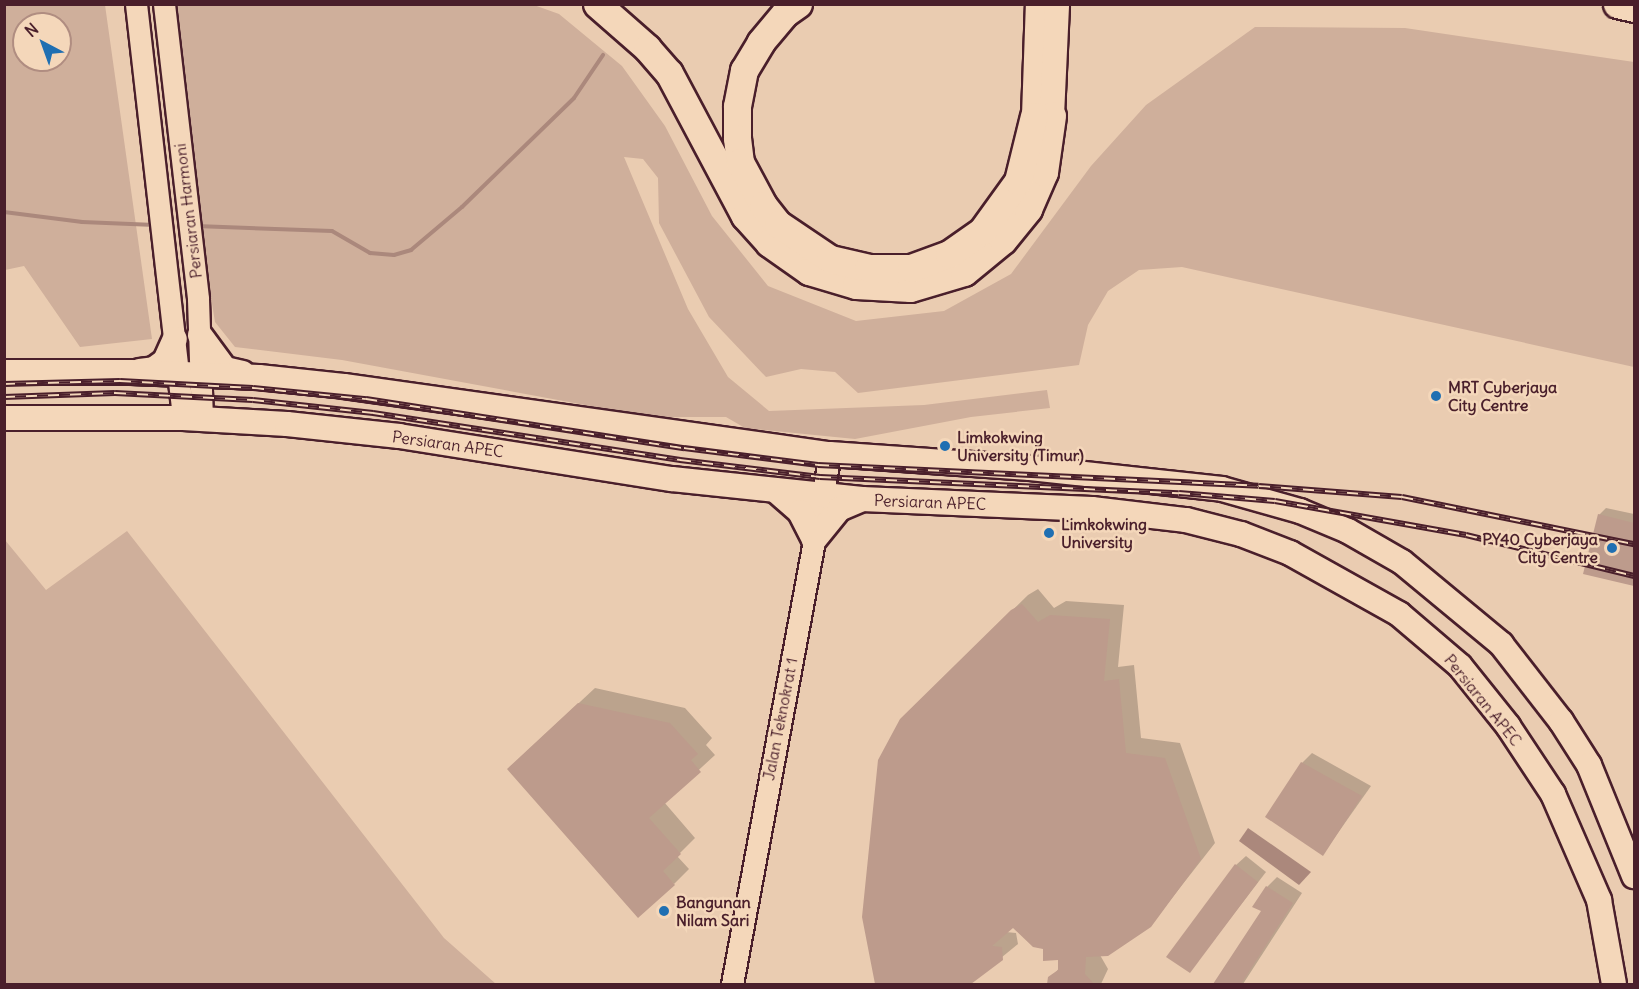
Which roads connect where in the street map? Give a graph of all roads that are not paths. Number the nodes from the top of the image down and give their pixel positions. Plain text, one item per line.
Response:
1 (136, 4) edge
2 (164, 4) edge
3 (597, 4) edge
4 (798, 4) edge
5 (1038, 4) edge
6 (1057, 4) edge
7 (1617, 4) edge
8 (1635, 8) edge
9 (1043, 116) junction
10 (200, 335) junction
11 (175, 339) junction
12 (4, 372) edge
13 (131, 372) junction
14 (190, 375) junction
15 (259, 377) junction
16 (4, 418) edge
17 (192, 418) junction
18 (830, 454) junction
19 (775, 490) junction
20 (821, 496) junction
21 (862, 499) junction
22 (814, 540) junction
23 (1635, 876) edge
24 (732, 984) edge
25 (1614, 984) edge

1 - 11 street, Persiaran Harmoni
2 - 10 street, Persiaran Harmoni
3 - 9 highway
4 - 9 highway
5 - 9 main road
6 - 9 main road
7 - 8 highway
10 - 14 street, Persiaran Harmoni
10 - 15 main road
11 - 13 main road
11 - 14 street, Persiaran Harmoni
12 - 13 main road
13 - 14 main road
14 - 15 main road
14 - 17 street, Persiaran Harmoni
15 - 18 main road
16 - 17 main road, Persiaran APEC
17 - 19 main road, Persiaran APEC
18 - 20 street, Jalan Teknokrat 1
18 - 23 main road
19 - 20 main road, Persiaran APEC
19 - 22 main road
20 - 21 main road, Persiaran APEC
20 - 22 street, Jalan Teknokrat 1
21 - 22 main road
21 - 25 main road, Persiaran APEC
22 - 24 street, Jalan Teknokrat 1

